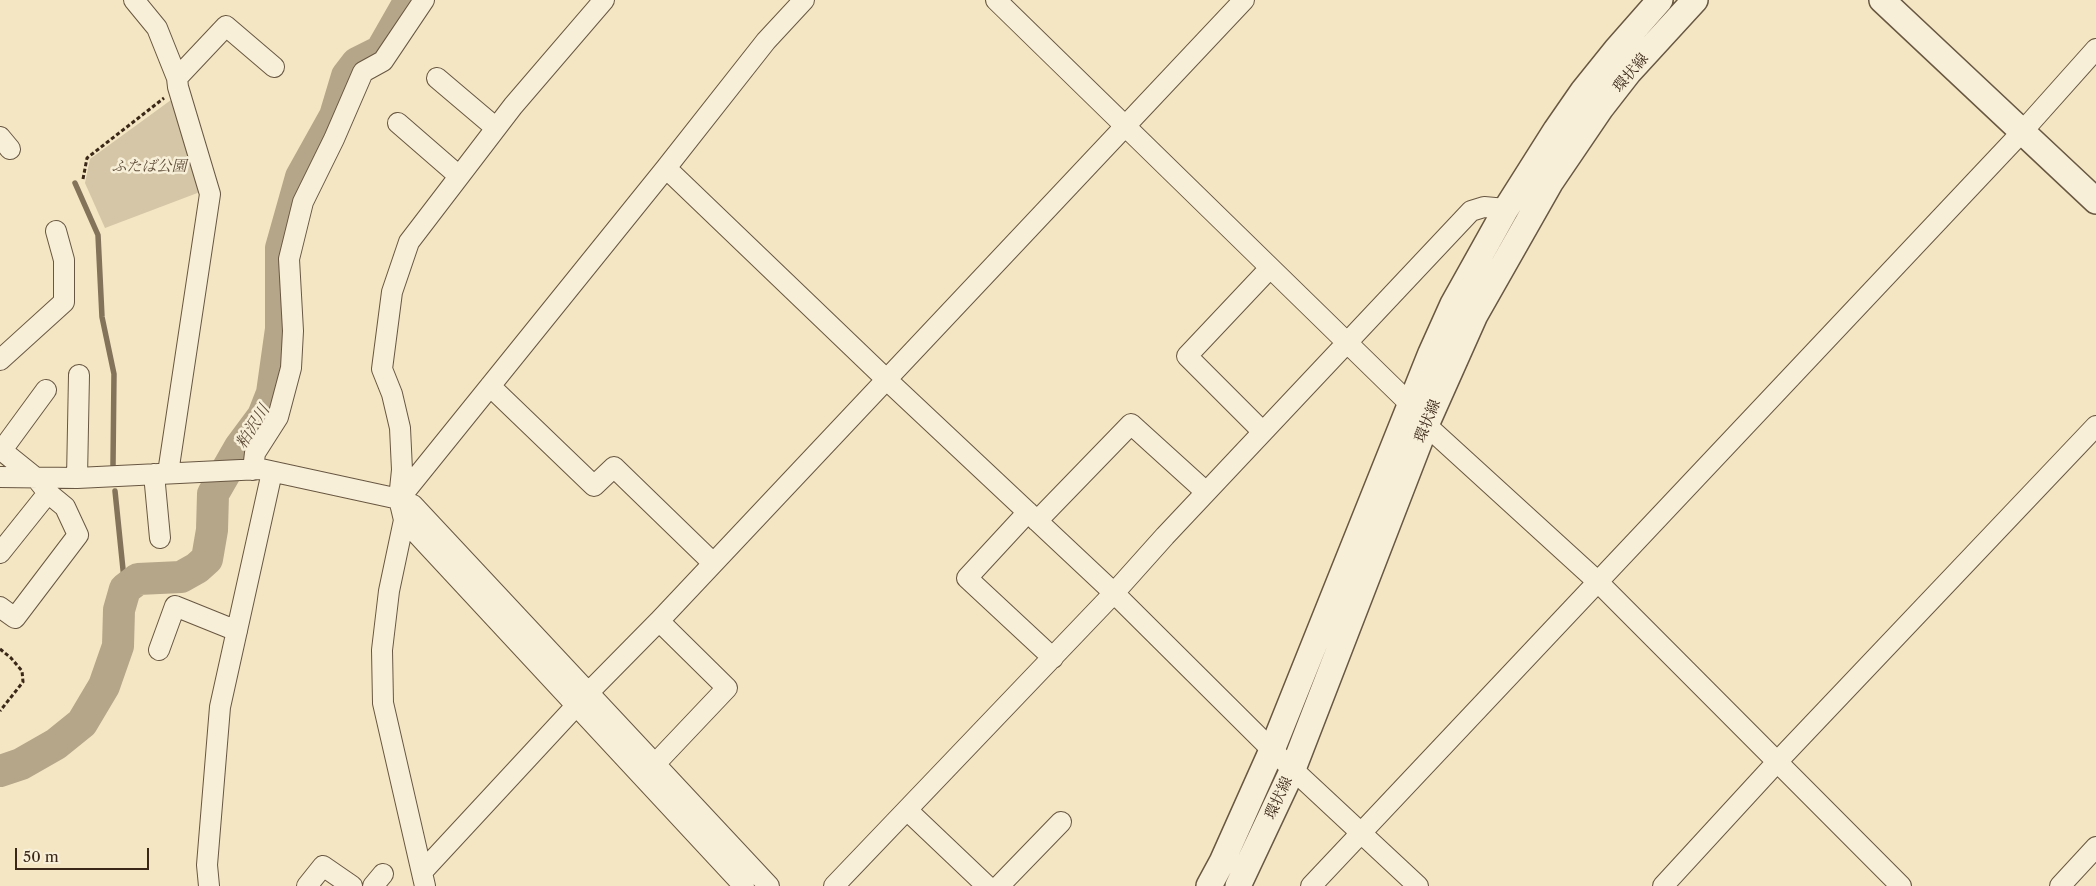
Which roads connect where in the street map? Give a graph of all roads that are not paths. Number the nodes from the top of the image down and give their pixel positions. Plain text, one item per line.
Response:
1 (134, 0) edge
2 (424, 0) edge
3 (604, 0) edge
4 (804, 0) edge
5 (996, 0) edge
6 (1660, 0) edge
7 (1696, 0) edge
8 (1882, 0) edge
9 (1235, 3) edge
10 (2096, 49) edge
11 (274, 67) dead end
12 (437, 78) dead end
13 (178, 82) junction
14 (398, 123) dead end
15 (1125, 125) junction
16 (496, 128) junction
17 (2021, 133) junction
18 (666, 168) junction
19 (459, 176) junction
20 (2096, 202) edge
21 (1506, 209) junction
22 (56, 231) dead end
23 (1270, 268) junction
24 (1348, 343) junction
25 (0, 360) edge
26 (79, 375) dead end
27 (886, 380) junction
28 (490, 386) junction
29 (46, 390) dead end
30 (1410, 404) junction
31 (1426, 425) junction
32 (2096, 426) edge
33 (1263, 432) junction
34 (1, 449) edge
35 (262, 471) junction
36 (161, 474) junction
37 (0, 477) edge
38 (78, 478) junction
39 (42, 486) junction
40 (1206, 492) junction
41 (399, 499) junction
42 (1032, 516) junction
43 (404, 520) junction
44 (160, 538) dead end
45 (0, 553) edge
46 (713, 563) junction
47 (1597, 581) junction
48 (1114, 593) junction
49 (0, 607) edge
50 (659, 621) junction
51 (236, 631) junction
52 (159, 650) dead end
53 (1052, 658) junction
54 (582, 699) junction
55 (1272, 750) junction
56 (1776, 762) junction
57 (655, 764) junction
58 (1293, 769) junction
59 (907, 810) junction
60 (1061, 822) dead end
61 (1361, 833) junction
62 (2096, 847) edge
63 (424, 879) edge
64 (209, 886) edge
65 (307, 886) edge
66 (352, 886) edge
67 (744, 886) edge
68 (769, 886) edge
69 (834, 886) edge
70 (987, 886) edge
71 (999, 886) edge
72 (1209, 886) edge
73 (1238, 886) edge
74 (1310, 886) edge
75 (1418, 886) edge
76 (1663, 886) edge
77 (1902, 886) edge
78 (2060, 886) edge

1 - 13 street
2 - 35 street
3 - 16 street
4 - 18 street
5 - 15 street
6 - 21 street, 環状線
7 - 31 street, 環状線
8 - 17 street
9 - 15 street
10 - 17 street
11 - 13 street
12 - 16 street
13 - 36 street
14 - 19 street
15 - 23 street
15 - 27 street
16 - 19 street
17 - 20 street
17 - 47 street
18 - 27 street
18 - 28 street
19 - 41 street
21 - 24 street
21 - 30 street, 環状線
22 - 25 street
23 - 24 street
23 - 33 street
24 - 30 street
24 - 33 street
26 - 38 street
27 - 42 street
27 - 46 street
28 - 41 street
28 - 46 street
29 - 34 street
30 - 55 street, 環状線
31 - 47 street
31 - 58 street, 環状線
32 - 56 street
33 - 40 street
34 - 39 street
35 - 36 street
35 - 41 street
35 - 51 street
36 - 38 street
36 - 44 street
37 - 39 street
38 - 39 street
39 - 45 street
39 - 49 street
40 - 42 street
40 - 48 street
41 - 43 street
41 - 54 street
42 - 48 street
42 - 53 street
43 - 54 street
43 - 63 street
46 - 50 street
47 - 56 street
47 - 61 street
48 - 53 street
48 - 55 street
50 - 54 street
50 - 57 street
51 - 52 street
51 - 64 street
53 - 59 street
54 - 57 street
54 - 63 street
54 - 67 street
55 - 58 street
55 - 72 street, 環状線
56 - 76 street
56 - 77 street
57 - 68 street
58 - 61 street
58 - 73 street, 環状線
59 - 69 street
59 - 70 street
60 - 71 street
61 - 74 street
61 - 75 street
62 - 78 street
65 - 66 street

